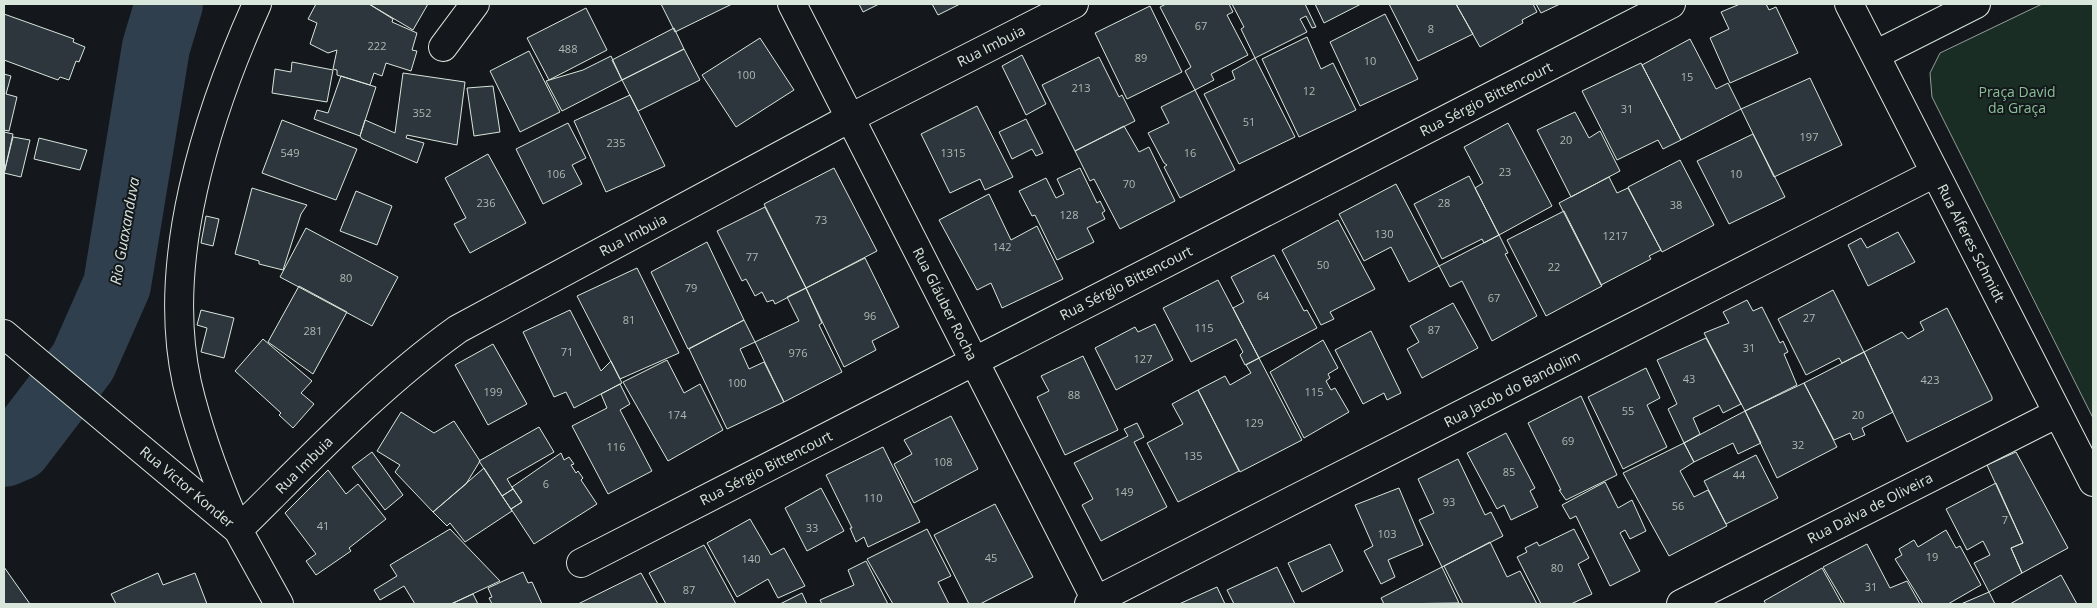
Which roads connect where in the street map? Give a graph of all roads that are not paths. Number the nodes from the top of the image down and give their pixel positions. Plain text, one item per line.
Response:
1 (256, 4) edge
2 (475, 4) edge
3 (792, 4) edge
4 (1074, 4) edge
5 (1671, 4) edge
6 (1848, 4) edge
7 (1976, 4) edge
8 (443, 47) dead end
9 (1875, 55) junction
10 (850, 118) junction
11 (1935, 173) junction
12 (4, 334) edge
13 (974, 361) junction
14 (2058, 413) junction
15 (2093, 482) edge
16 (238, 530) junction
17 (581, 563) dead end
18 (1094, 603) edge
19 (279, 604) edge
20 (1681, 604) edge

1 - 16 street
2 - 8 street
3 - 10 street, Rua Gláuber Rocha
4 - 10 street, Rua Imbuia
5 - 13 street, Rua Sérgio Bittencourt
6 - 9 street, Rua Alferes Schmidt
7 - 9 street
9 - 11 street, Rua Alferes Schmidt
10 - 13 street, Rua Gláuber Rocha
10 - 16 street, Rua Imbuia
11 - 14 street, Rua Alferes Schmidt
11 - 18 street, Rua Jacob do Bandolim
12 - 16 street, Rua Victor Konder
13 - 17 street, Rua Sérgio Bittencourt
13 - 18 street, Rua Gláuber Rocha
14 - 15 street, Rua Alferes Schmidt
14 - 20 street, Rua Dalva de Oliveira
16 - 19 street, Rua Victor Konder

